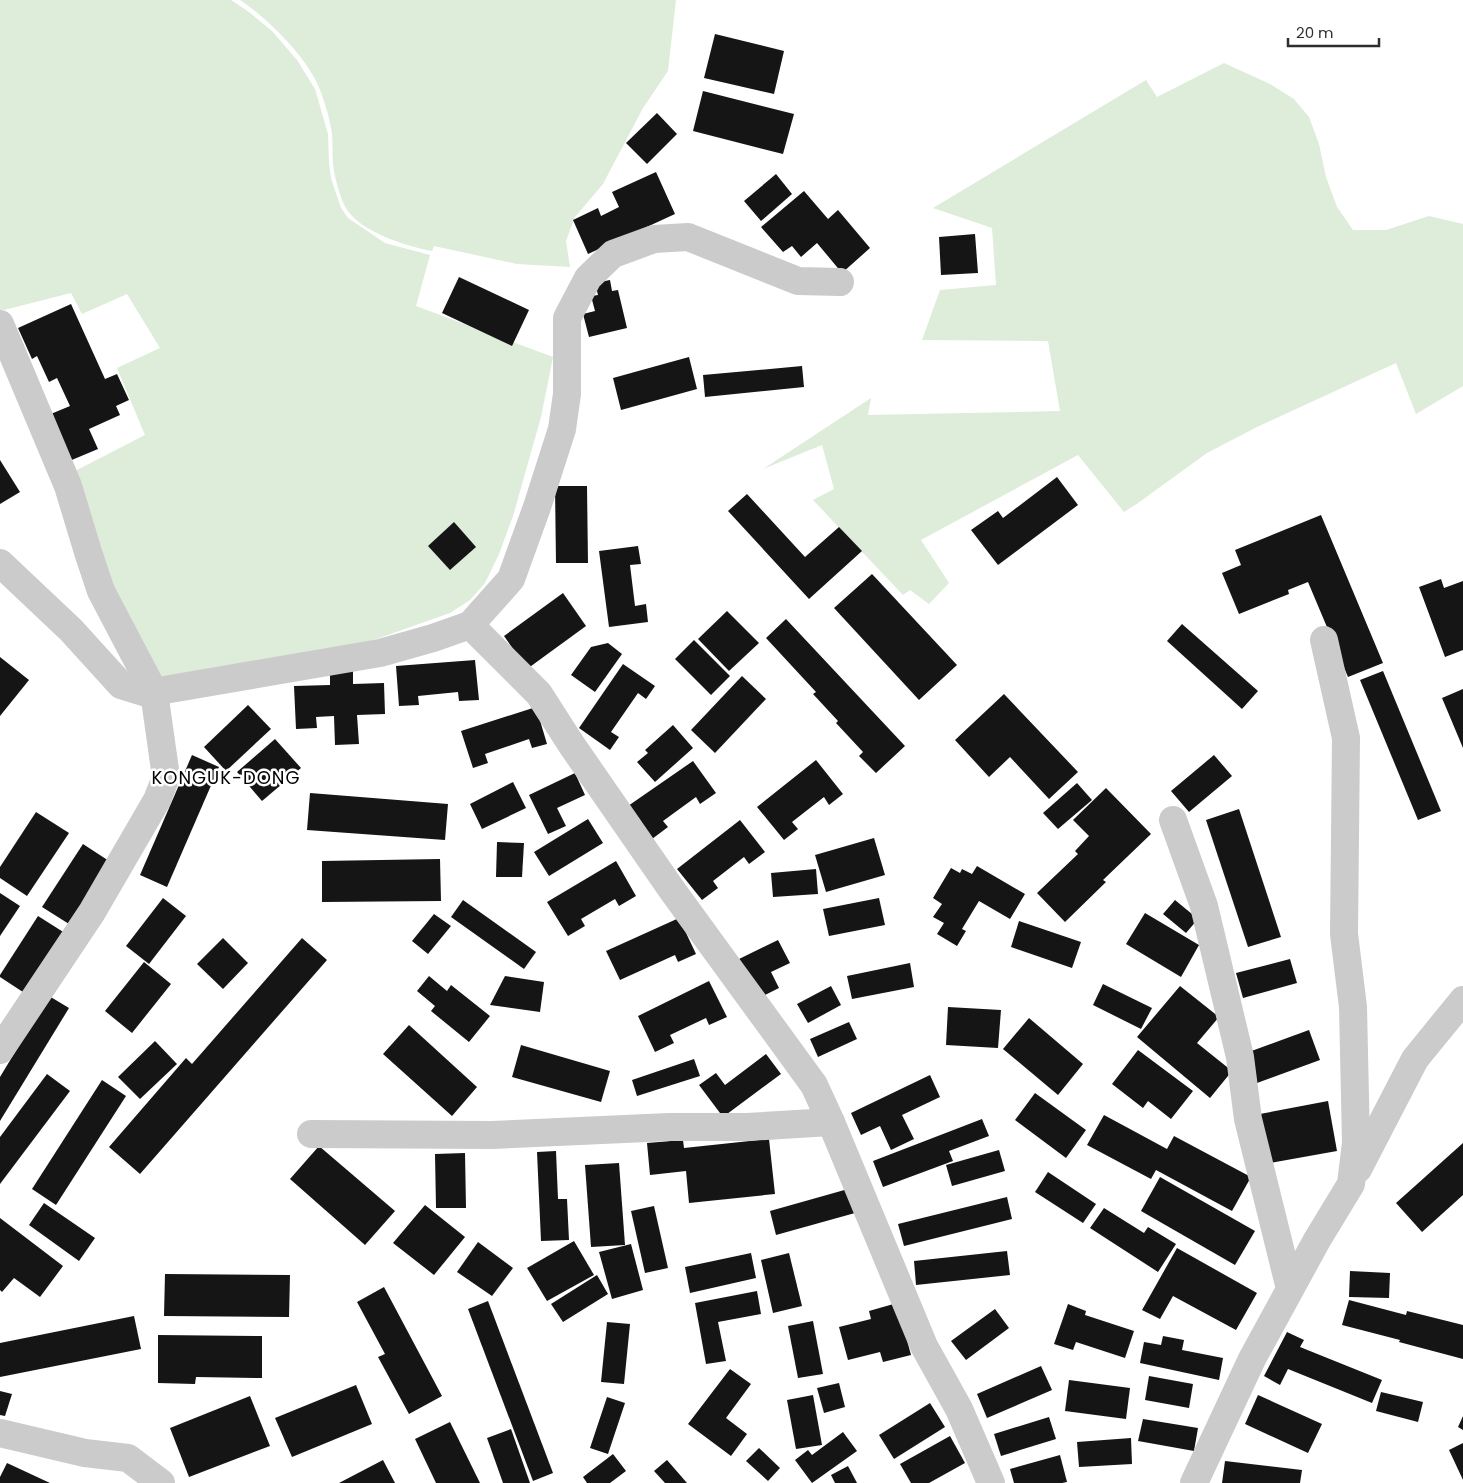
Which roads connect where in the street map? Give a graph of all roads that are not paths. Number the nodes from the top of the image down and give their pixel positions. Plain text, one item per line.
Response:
1 (840, 282) dead end
2 (0, 324) edge
3 (0, 563) edge
4 (470, 625) junction
5 (1324, 640) dead end
6 (154, 692) junction
7 (1173, 820) dead end
8 (1463, 1000) edge
9 (0, 1050) edge
10 (831, 1122) junction
11 (311, 1134) dead end
12 (1351, 1184) junction
13 (1290, 1289) junction
14 (0, 1433) edge
15 (161, 1483) edge
16 (991, 1483) edge
17 (1194, 1483) edge

1 - 4 street
2 - 6 street
3 - 6 street
4 - 6 street
4 - 10 street
5 - 12 street
6 - 9 street
7 - 13 street
8 - 12 street
10 - 11 street
10 - 16 street
12 - 13 street
13 - 17 street
14 - 15 street

